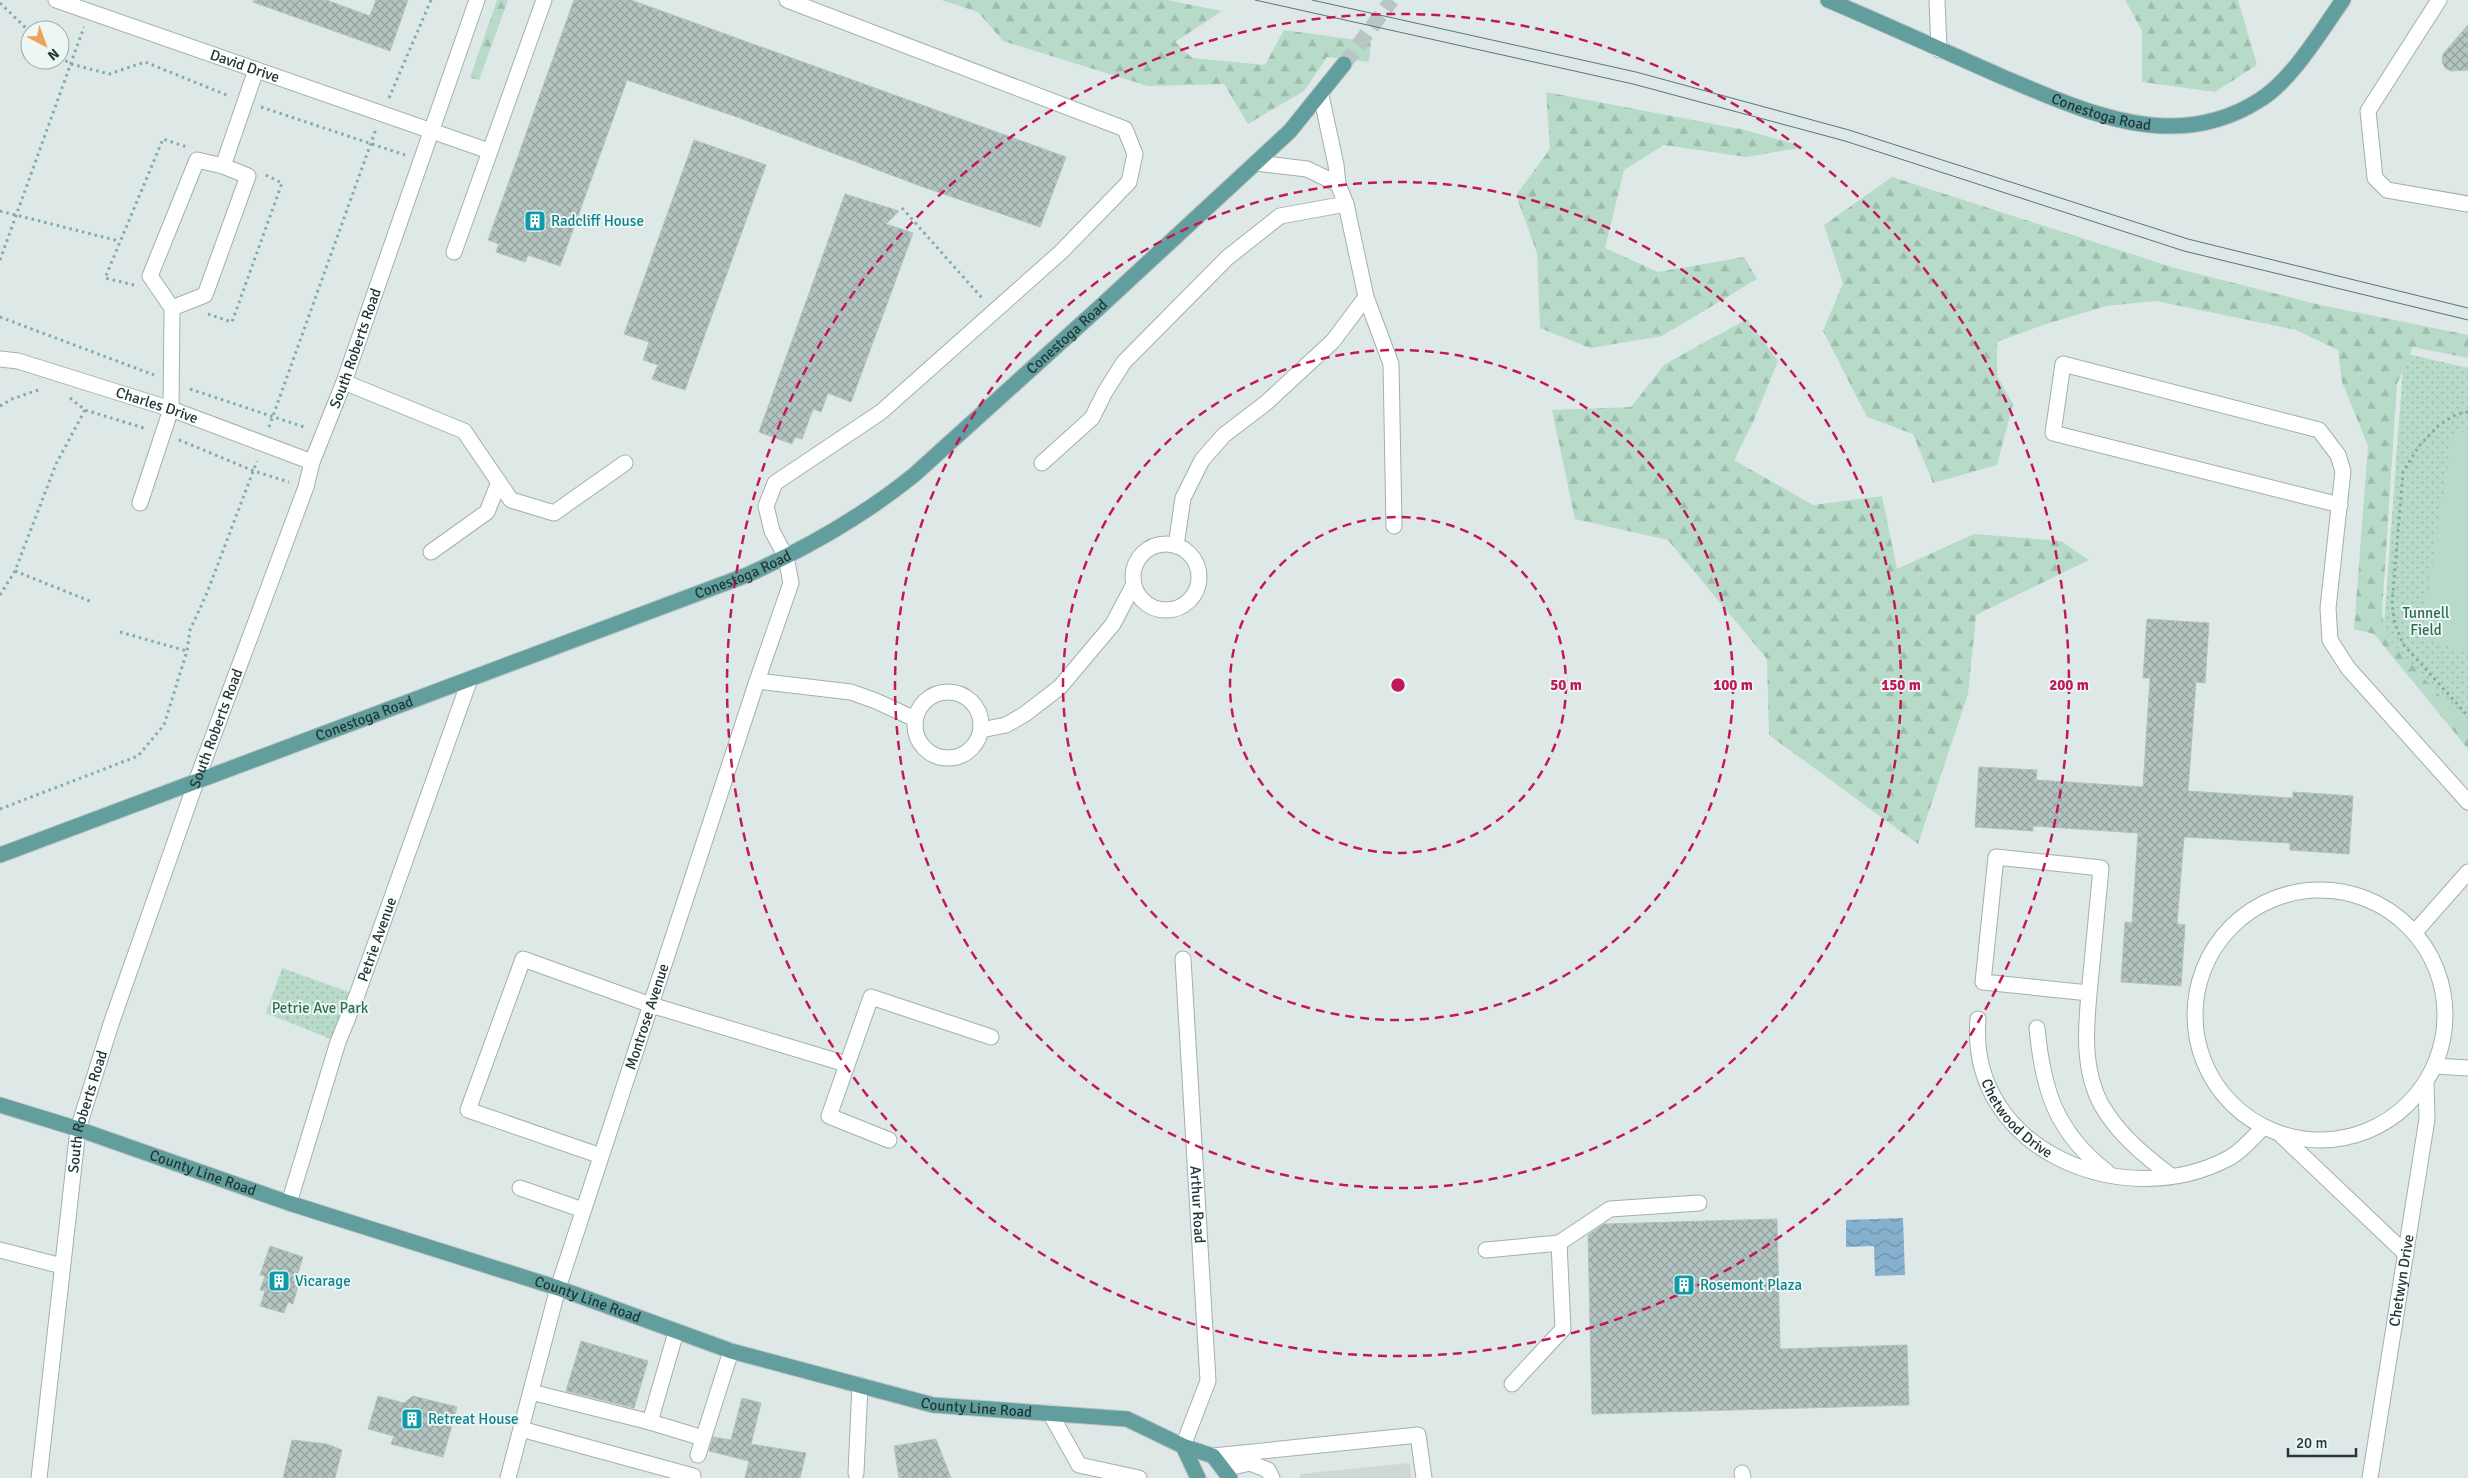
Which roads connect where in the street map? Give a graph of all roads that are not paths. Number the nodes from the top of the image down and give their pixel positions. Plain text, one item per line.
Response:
1 (478, 0) edge
2 (544, 0) edge
3 (787, 0) edge
4 (1828, 0) edge
5 (1937, 0) edge
6 (2343, 0) edge
7 (2439, 0) edge
8 (63, 1) edge
9 (1939, 50) junction
10 (1344, 64) tunnel mouth
11 (256, 70) junction
12 (1321, 95) junction
13 (433, 131) junction
14 (489, 151) junction
15 (1256, 163) junction
16 (223, 166) junction
17 (1338, 184) junction
18 (1346, 204) junction
19 (2468, 204) edge
20 (454, 252) dead end
21 (1366, 297) junction
22 (172, 308) junction
23 (0, 359) edge
24 (344, 382) junction
25 (171, 410) junction
26 (312, 462) junction
27 (625, 463) dead end
28 (1042, 463) dead end
29 (499, 482) junction
30 (140, 503) dead end
31 (2340, 505) junction
32 (1394, 526) dead end
33 (1176, 546) junction
34 (431, 552) dead end
35 (786, 557) junction
36 (1133, 586) junction
37 (470, 679) junction
38 (757, 681) junction
39 (915, 720) junction
40 (981, 730) junction
41 (196, 782) junction
42 (2468, 802) edge
43 (0, 855) edge
44 (2468, 872) edge
45 (2416, 932) junction
46 (1183, 959) dead end
47 (2090, 994) junction
48 (651, 1005) junction
49 (1978, 1020) dead end
50 (2036, 1028) dead end
51 (991, 1037) dead end
52 (846, 1064) junction
53 (2435, 1066) junction
54 (2468, 1068) edge
55 (2426, 1083) junction
56 (0, 1105) edge
57 (2263, 1128) junction
58 (78, 1129) junction
59 (2282, 1136) junction
60 (889, 1140) dead end
61 (601, 1156) junction
62 (2110, 1175) junction
63 (2171, 1176) junction
64 (520, 1188) dead end
65 (289, 1203) junction
66 (1699, 1203) dead end
67 (583, 1210) junction
68 (1559, 1243) junction
69 (0, 1250) edge
70 (1486, 1250) dead end
71 (2406, 1254) junction
72 (62, 1266) junction
73 (558, 1288) junction
74 (676, 1332) junction
75 (730, 1351) junction
76 (1512, 1384) dead end
77 (860, 1385) junction
78 (531, 1392) junction
79 (1050, 1413) junction
80 (650, 1422) junction
81 (521, 1429) junction
82 (703, 1438) junction
83 (1183, 1446) junction
84 (698, 1455) dead end
85 (1213, 1456) junction
86 (1227, 1473) edge
87 (856, 1476) edge
88 (38, 1478) edge
89 (508, 1478) edge
90 (693, 1478) edge
91 (1139, 1478) edge
92 (1198, 1478) edge
93 (1272, 1478) edge
94 (1424, 1478) edge
95 (2370, 1478) edge

1 - 13 street, South Roberts Road
2 - 14 street
3 - 35 street, Montrose Avenue
4 - 9 main road, Conestoga Road
5 - 9 street
6 - 9 main road, Conestoga Road
7 - 19 street
8 - 11 street, David Drive
10 - 12 main road, Conestoga Road
11 - 13 street, David Drive
11 - 16 street
12 - 15 main road, Conestoga Road
12 - 17 street
13 - 14 street, David Drive
13 - 24 street, South Roberts Road
14 - 20 street
15 - 17 street
15 - 35 main road, Conestoga Road
16 - 22 street
16 - 22 street
17 - 18 street
18 - 21 street
18 - 28 street
21 - 32 street
21 - 33 street
22 - 25 street
23 - 25 street, Charles Drive
24 - 26 street, South Roberts Road
24 - 29 street
25 - 26 street, Charles Drive
25 - 30 street
26 - 41 street, South Roberts Road
27 - 29 street
29 - 34 street
31 - 31 street
31 - 42 street
33 - 36 street
33 - 36 street
35 - 37 main road, Conestoga Road
35 - 38 street, Montrose Avenue
36 - 40 street
37 - 41 main road, Conestoga Road
37 - 65 street, Petrie Avenue
38 - 39 street
38 - 48 street, Montrose Avenue
39 - 40 street
39 - 40 street
41 - 43 main road, Conestoga Road
41 - 58 street, South Roberts Road
44 - 45 street
45 - 53 street
45 - 57 street
46 - 83 street, Arthur Road
47 - 47 street
47 - 63 street
48 - 52 street
48 - 61 street, Montrose Avenue
48 - 61 street
49 - 62 street, Chetwood Drive
50 - 62 street, Chetwood Drive
51 - 52 street
52 - 60 street
53 - 54 street
53 - 55 street
55 - 59 street
55 - 71 street, Chetwyn Drive
56 - 58 main road, County Line Road
57 - 59 street
57 - 63 street, Chetwood Drive
58 - 65 main road, County Line Road
58 - 72 street, South Roberts Road
59 - 71 street
61 - 67 street, Montrose Avenue
62 - 63 street, Chetwood Drive
64 - 67 street
65 - 73 main road, County Line Road
66 - 68 street
67 - 73 street, Montrose Avenue
68 - 70 street
68 - 76 street
69 - 72 street
71 - 95 street, Chetwyn Drive
72 - 88 street, South Roberts Road
73 - 74 main road, County Line Road
73 - 78 street, Montrose Avenue
74 - 75 main road, County Line Road
74 - 80 street
75 - 77 main road, County Line Road
75 - 82 street
77 - 79 main road, County Line Road
77 - 87 street
78 - 80 street
78 - 81 street, Montrose Avenue
79 - 83 main road, County Line Road
79 - 91 street
80 - 82 street
81 - 89 street, Montrose Avenue
81 - 90 street
82 - 84 street
83 - 85 main road, County Line Road
83 - 92 main road
85 - 86 main road
85 - 94 street
86 - 93 street

